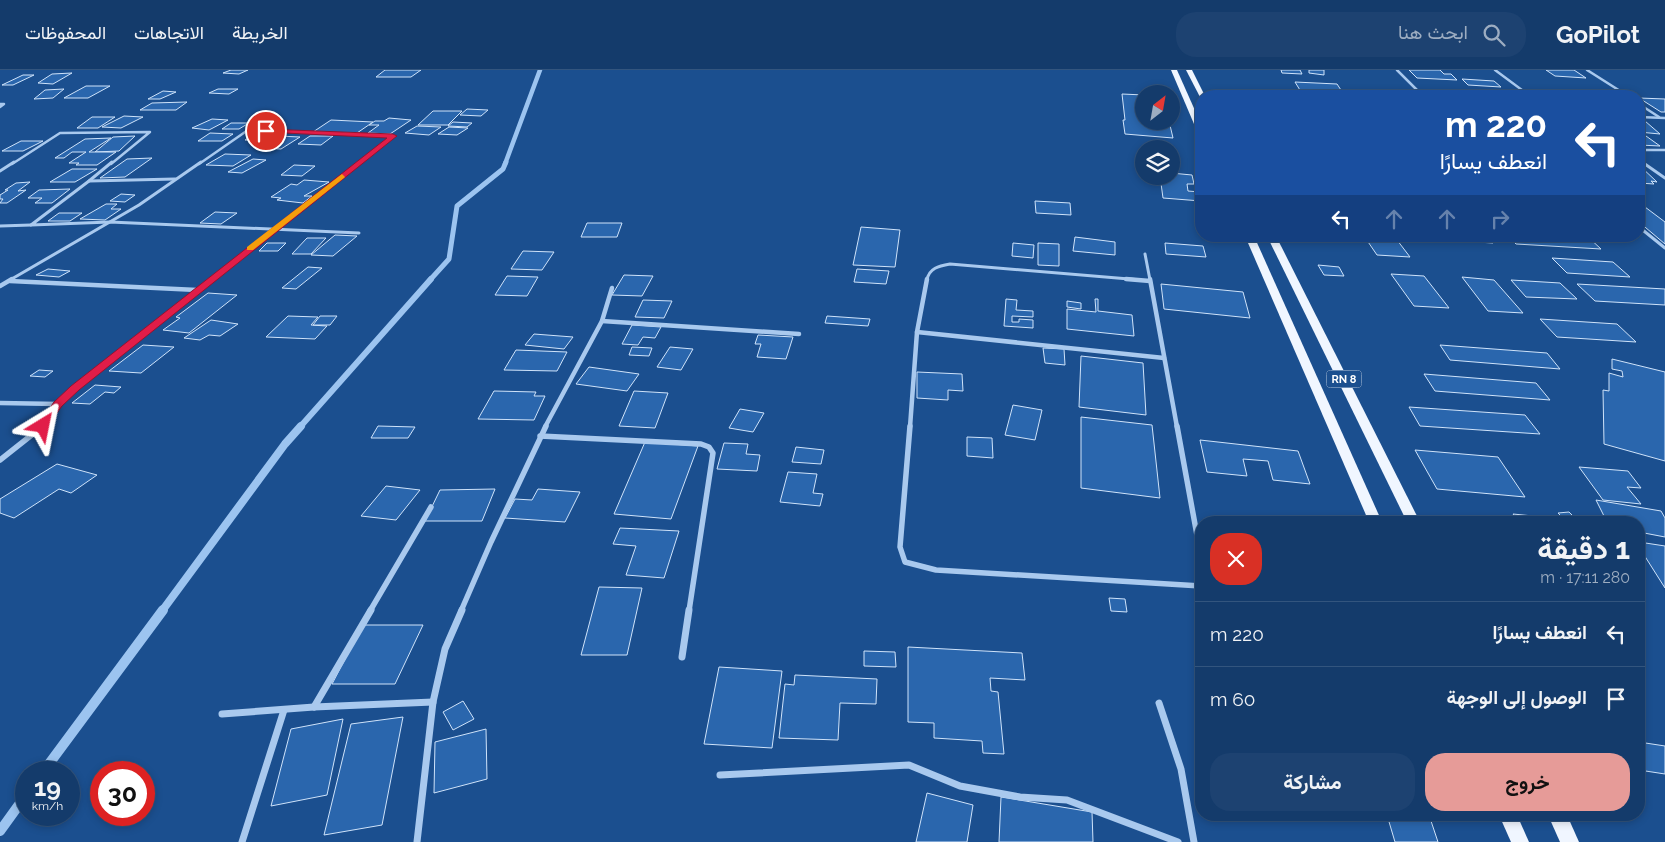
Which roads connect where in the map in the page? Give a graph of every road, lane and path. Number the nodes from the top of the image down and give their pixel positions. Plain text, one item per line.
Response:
1 (1174, 70) edge
2 (1189, 70) edge
3 (1397, 70) edge
4 (1495, 70) edge
5 (1587, 70) edge
6 (1199, 90) edge
7 (1417, 90) edge
8 (1522, 90) edge
9 (1619, 90) edge
10 (1645, 108) edge
11 (1195, 117) edge
12 (1645, 117) edge
13 (1659, 118) junction
14 (1665, 118) edge
15 (1645, 150) edge
16 (1665, 150) edge
17 (1645, 164) edge
18 (0, 171) edge
19 (1665, 178) edge
20 (175, 179) junction
21 (89, 181) junction
22 (110, 222) junction
23 (31, 224) junction
24 (0, 226) edge
25 (275, 229) junction
26 (1645, 232) edge
27 (359, 233) dead end
28 (1252, 242) edge
29 (1274, 242) edge
30 (1665, 248) edge
31 (1145, 254) dead end
32 (9, 281) junction
33 (1150, 281) junction
34 (0, 286) edge
35 (612, 288) dead end
36 (197, 290) junction
37 (602, 321) junction
38 (917, 332) junction
39 (799, 334) dead end
40 (1164, 358) junction
41 (0, 403) edge
42 (58, 404) junction
43 (540, 436) junction
44 (0, 460) edge
45 (431, 507) dead end
46 (1373, 516) edge
47 (1411, 516) edge
48 (1195, 525) edge
49 (1195, 586) edge
50 (682, 658) dead end
51 (434, 702) junction
52 (1159, 704) dead end
53 (314, 707) junction
54 (284, 710) junction
55 (222, 714) dead end
56 (720, 774) dead end
57 (1511, 821) edge
58 (1560, 821) edge
59 (242, 842) edge
60 (417, 842) edge
61 (1178, 842) edge
62 (1194, 842) edge
63 (1520, 842) edge
64 (1570, 842) edge

1 - 11 main road
2 - 6 main road
3 - 7 street
4 - 8 street
5 - 9 street
10 - 13 street
12 - 13 street
13 - 14 street
15 - 16 street
17 - 19 street
18 - 21 street
20 - 21 street
20 - 22 street
20 - 25 street
21 - 23 street
22 - 23 street
22 - 25 street
22 - 32 street
23 - 24 street
25 - 27 street
25 - 36 street
26 - 30 street
28 - 46 main road, RN 8
29 - 47 main road, RN 8
31 - 33 street
32 - 34 street
32 - 36 street
33 - 38 street
33 - 40 street
35 - 37 street
36 - 42 street
37 - 39 street
37 - 43 street
38 - 40 street
38 - 49 street
40 - 48 street
41 - 42 street
42 - 44 street
43 - 50 street
43 - 51 street
45 - 53 street
51 - 53 street
51 - 60 street
52 - 62 street
53 - 54 street
54 - 55 street
54 - 59 street
56 - 61 street
57 - 63 main road
58 - 64 main road

